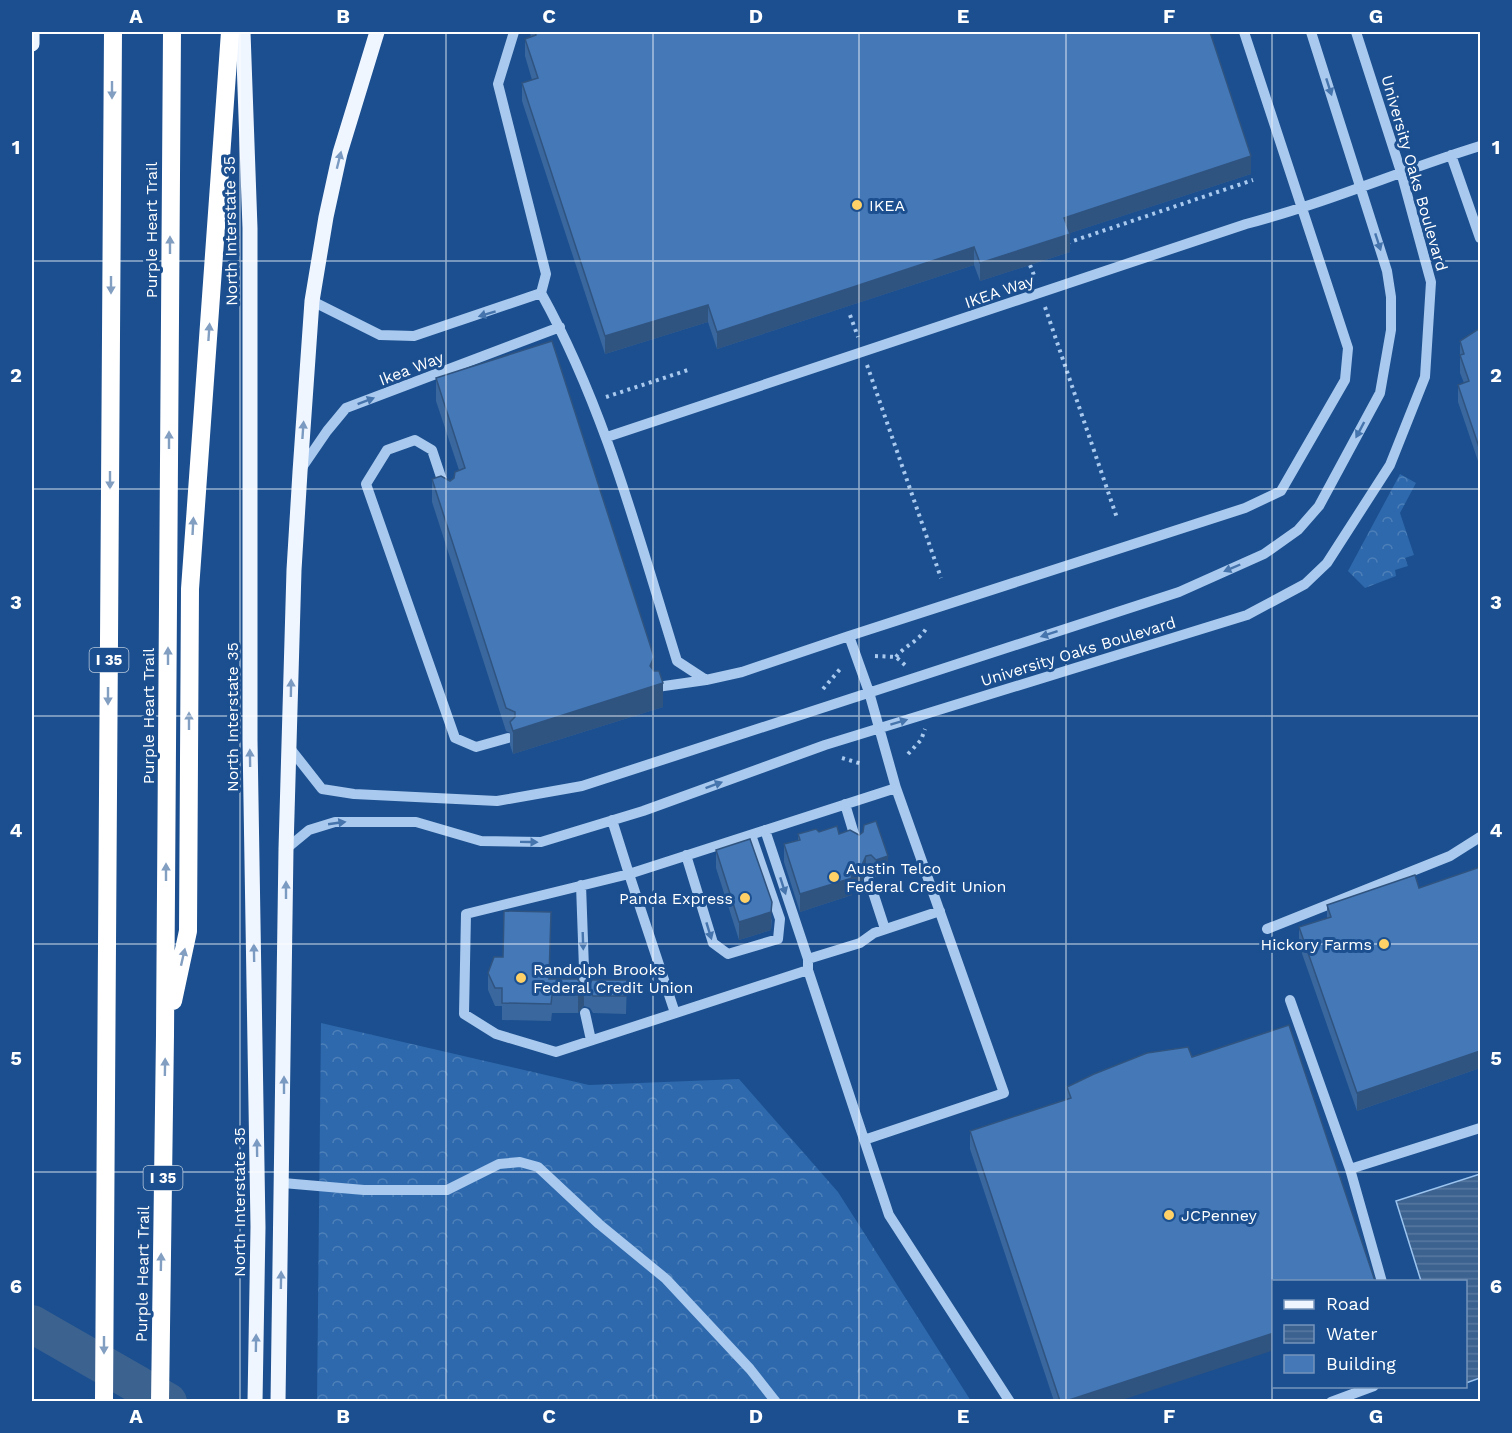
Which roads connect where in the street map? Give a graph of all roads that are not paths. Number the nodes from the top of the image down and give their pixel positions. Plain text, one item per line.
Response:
1 (32, 32) edge
2 (113, 32) edge
3 (172, 32) edge
4 (230, 32) edge
5 (243, 32) edge
6 (377, 32) edge
7 (514, 32) edge
8 (1244, 32) edge
9 (1311, 32) edge
10 (1356, 32) edge
11 (32, 44) edge
12 (1480, 146) edge
13 (1451, 155) junction
14 (1401, 172) junction
15 (1361, 186) junction
16 (1304, 209) junction
17 (1480, 238) edge
18 (542, 294) junction
19 (312, 302) junction
20 (560, 327) junction
21 (607, 437) junction
22 (300, 472) junction
23 (448, 497) edge
24 (849, 636) junction
25 (706, 680) junction
26 (657, 687) edge
27 (869, 692) junction
28 (879, 728) junction
29 (508, 738) dead end
30 (289, 747) junction
31 (896, 788) junction
32 (845, 804) junction
33 (612, 820) junction
34 (765, 830) junction
35 (751, 835) junction
36 (1480, 837) edge
37 (857, 845) edge
38 (286, 849) junction
39 (686, 855) junction
40 (629, 873) junction
41 (868, 880) dead end
42 (581, 885) junction
43 (940, 911) junction
44 (885, 929) junction
45 (1267, 929) dead end
46 (808, 964) junction
47 (585, 997) edge
48 (1290, 1000) dead end
49 (585, 1013) dead end
50 (675, 1013) junction
51 (165, 1035) junction
52 (591, 1040) junction
53 (1480, 1128) edge
54 (864, 1140) junction
55 (1350, 1169) junction
56 (283, 1183) junction
57 (1382, 1280) edge
58 (1368, 1388) edge
59 (104, 1401) edge
60 (160, 1401) edge
61 (255, 1401) edge
62 (278, 1401) edge
63 (776, 1401) edge
64 (1010, 1401) edge
65 (1331, 1401) edge

1 - 11 main road
2 -> 59 highway, I 35
51 -> 3 highway, Purple Heart Trail / I 35
51 -> 4 highway
61 -> 5 main road, North Interstate 35
19 -> 6 main road
7 - 18 street
8 - 16 street
9 -> 15 street, University Oaks Boulevard
10 - 14 street, University Oaks Boulevard
12 - 13 street, IKEA Way
13 - 14 street, IKEA Way
13 - 17 street
14 - 15 street, IKEA Way
28 -> 14 street, University Oaks Boulevard
15 - 16 street, IKEA Way
15 -> 27 street, University Oaks Boulevard
16 - 21 street, IKEA Way
16 - 24 street
18 -> 19 street
18 - 20 street
22 -> 19 main road
20 - 21 street
22 -> 20 street, Ikea Way
21 - 25 street
30 -> 22 main road
23 - 29 street
24 - 25 street
24 - 27 street
25 - 26 street
27 - 28 street
27 - 30 street, University Oaks Boulevard
28 - 31 street
33 -> 28 street, University Oaks Boulevard
30 - 38 main road
31 - 32 street
31 - 43 street
32 - 34 street
32 - 37 street
38 -> 33 street, University Oaks Boulevard
33 - 40 street
34 - 35 street
34 -> 46 street
35 - 39 street
39 -> 35 street
36 - 45 street
56 -> 38 main road
39 - 40 street
40 - 42 street
40 - 50 street
41 - 44 street
42 -> 47 street
42 - 52 street
43 - 44 street
43 - 54 street
44 - 46 street
46 - 50 street
46 - 54 street
48 - 55 street
49 - 52 street
50 - 52 street
60 -> 51 highway, Purple Heart Trail / I 35
53 - 55 street
54 - 64 street
55 - 57 street
62 -> 56 main road
56 - 63 street
58 - 65 street

